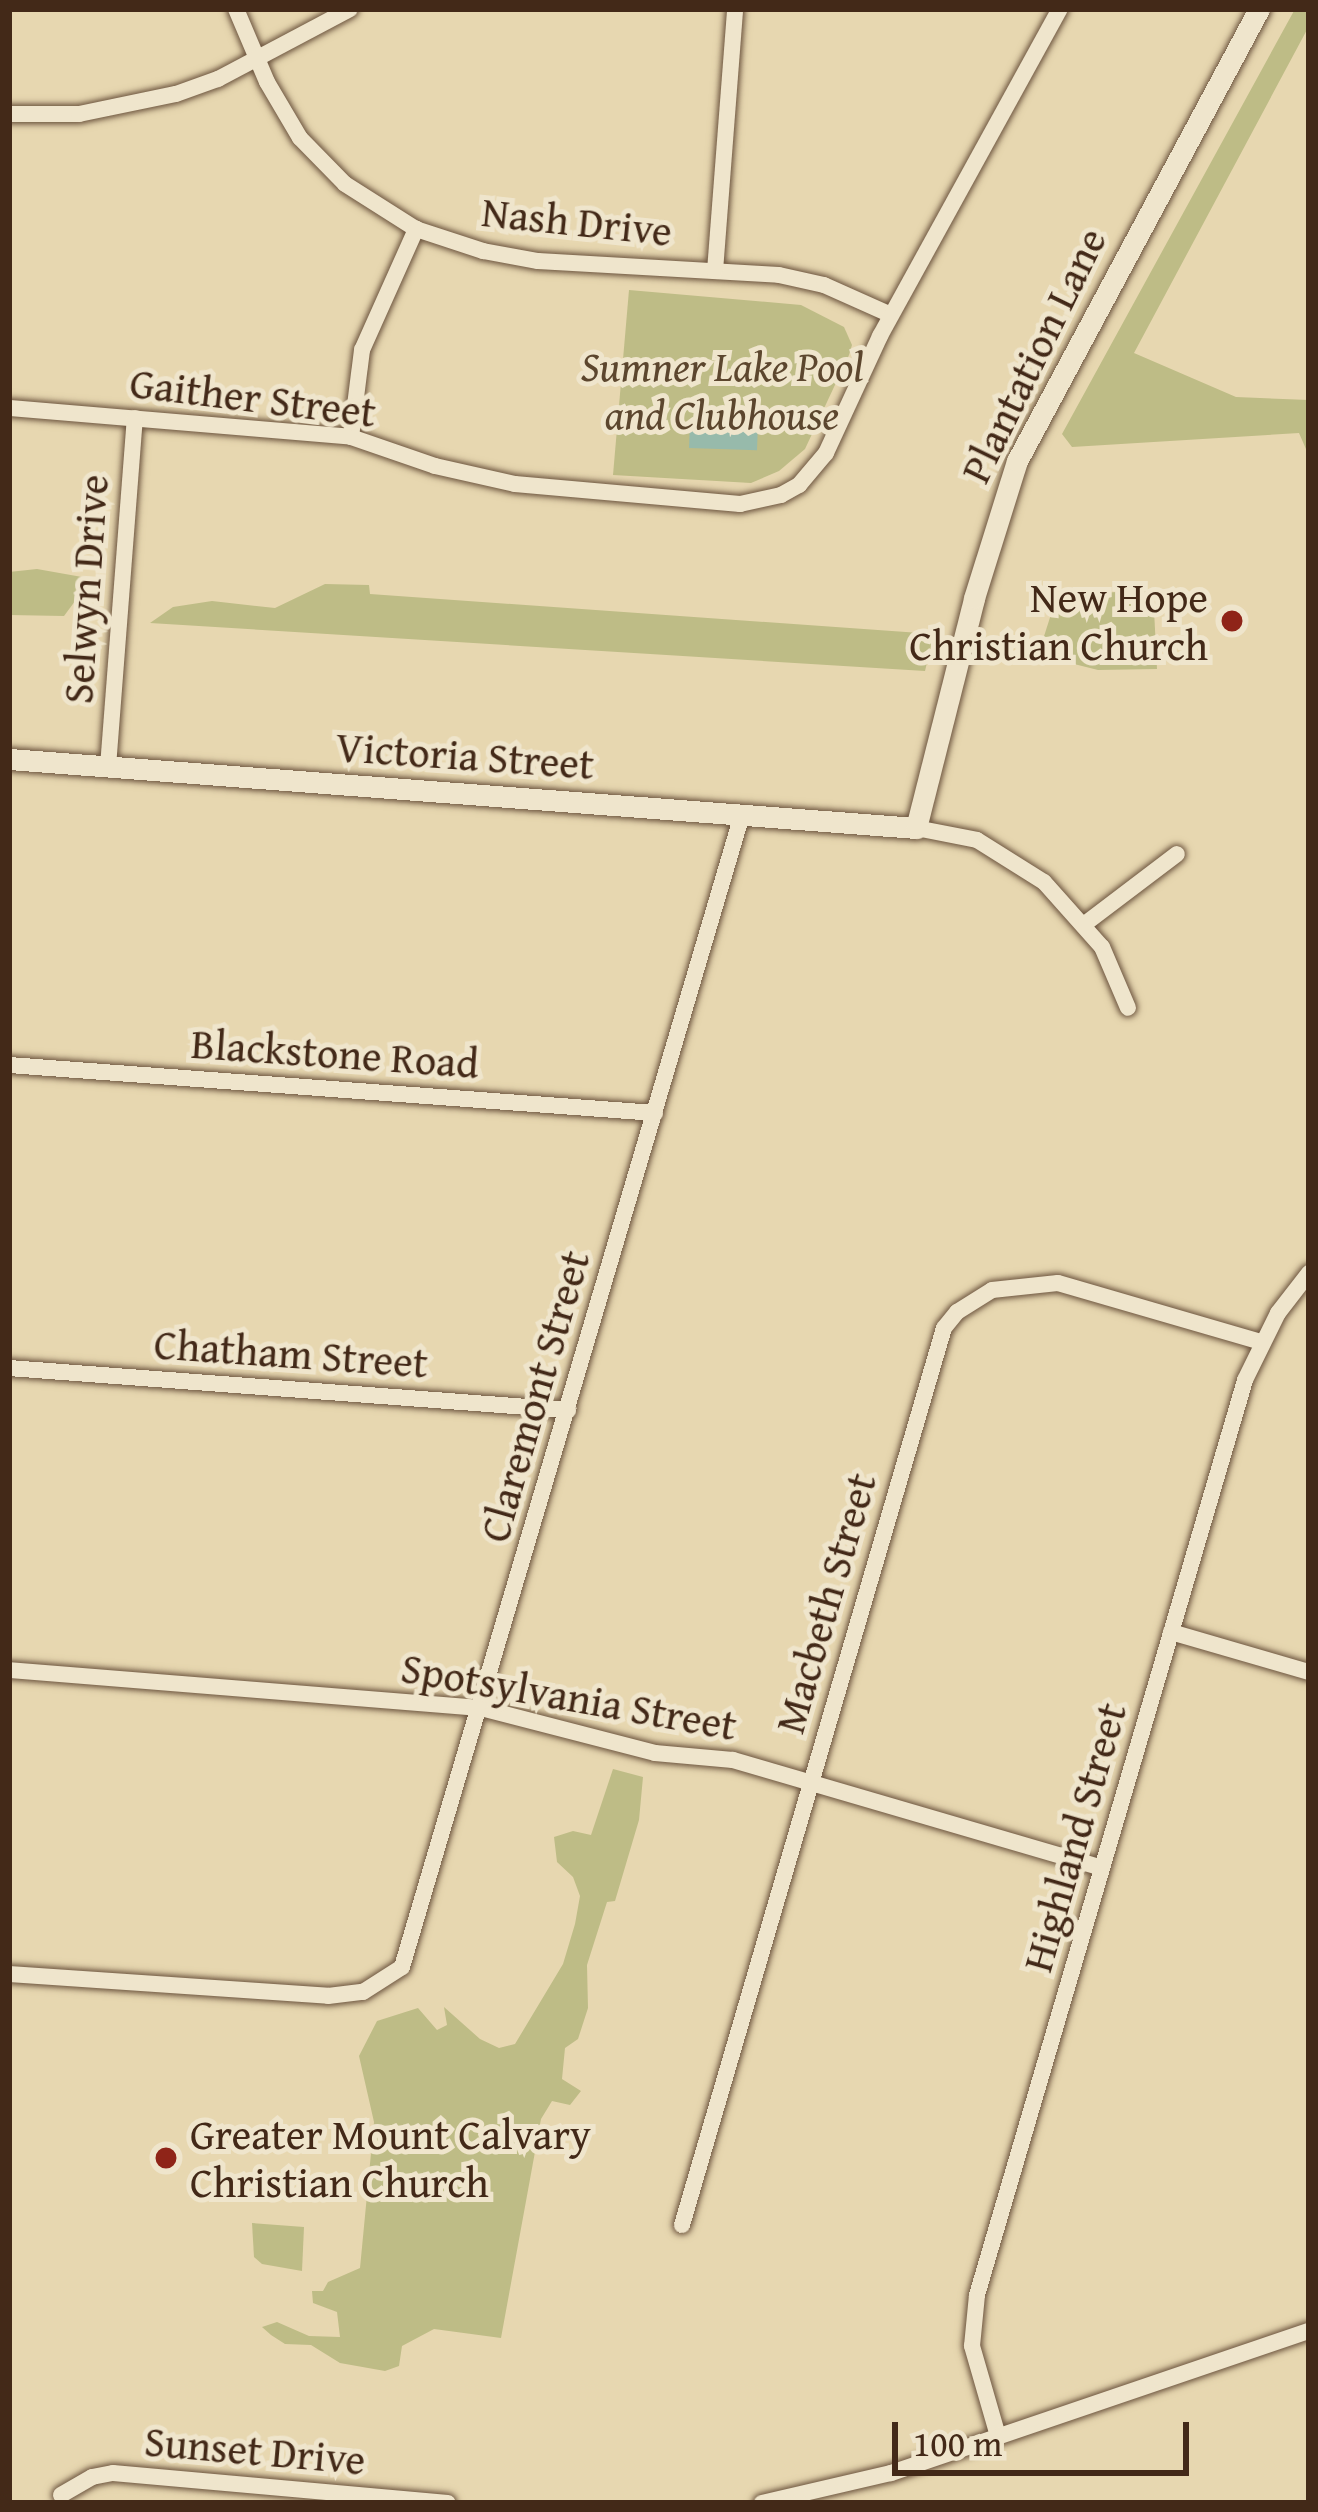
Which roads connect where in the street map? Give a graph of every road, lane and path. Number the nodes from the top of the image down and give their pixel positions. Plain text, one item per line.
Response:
1 (236, 9) edge
2 (350, 9) edge
3 (735, 9) edge
4 (1060, 9) edge
5 (1259, 9) edge
6 (257, 59) junction
7 (9, 114) edge
8 (416, 229) junction
9 (715, 271) junction
10 (891, 315) junction
11 (9, 408) edge
12 (135, 418) junction
13 (351, 437) junction
14 (9, 759) edge
15 (108, 767) junction
16 (742, 815) junction
17 (916, 828) junction
18 (1177, 854) dead end
19 (1085, 923) junction
20 (1128, 1008) dead end
21 (9, 1065) edge
22 (655, 1113) junction
23 (1309, 1273) edge
24 (1261, 1342) junction
25 (9, 1368) edge
26 (568, 1410) junction
27 (1172, 1632) junction
28 (9, 1670) edge
29 (1309, 1672) edge
30 (481, 1708) junction
31 (811, 1783) junction
32 (1102, 1868) junction
33 (9, 1974) edge
34 (682, 2225) dead end
35 (1309, 2331) edge
36 (998, 2436) junction
37 (61, 2495) dead end
38 (448, 2503) edge
39 (762, 2503) edge

1 - 6 street, Nash Drive
2 - 6 street
3 - 9 street
4 - 10 street, Gaither Street
5 - 17 street, Plantation Lane
6 - 7 street
6 - 8 street, Nash Drive
8 - 9 street, Nash Drive
8 - 13 street
9 - 10 street, Nash Drive
10 - 13 street, Gaither Street
11 - 12 street, Gaither Street
12 - 13 street, Gaither Street
12 - 15 street, Selwyn Drive
14 - 15 street, Victoria Street
15 - 16 street, Victoria Street
16 - 17 street, Victoria Street
16 - 22 street, Claremont Street
17 - 19 street
18 - 19 street
19 - 20 street
21 - 22 street, Blackstone Road
22 - 26 street, Claremont Street
23 - 24 street, Highland Street
24 - 27 street, Highland Street
24 - 31 street, Macbeth Street
25 - 26 street, Chatham Street
26 - 30 street, Claremont Street
27 - 29 street
27 - 32 street, Highland Street
28 - 30 street, Spotsylvania Street
30 - 31 street, Spotsylvania Street
30 - 33 street, Claremont Street
31 - 32 street, Spotsylvania Street
31 - 34 street, Macbeth Street
32 - 36 street, Highland Street
35 - 36 street
36 - 39 street
37 - 38 street, Sunset Drive

